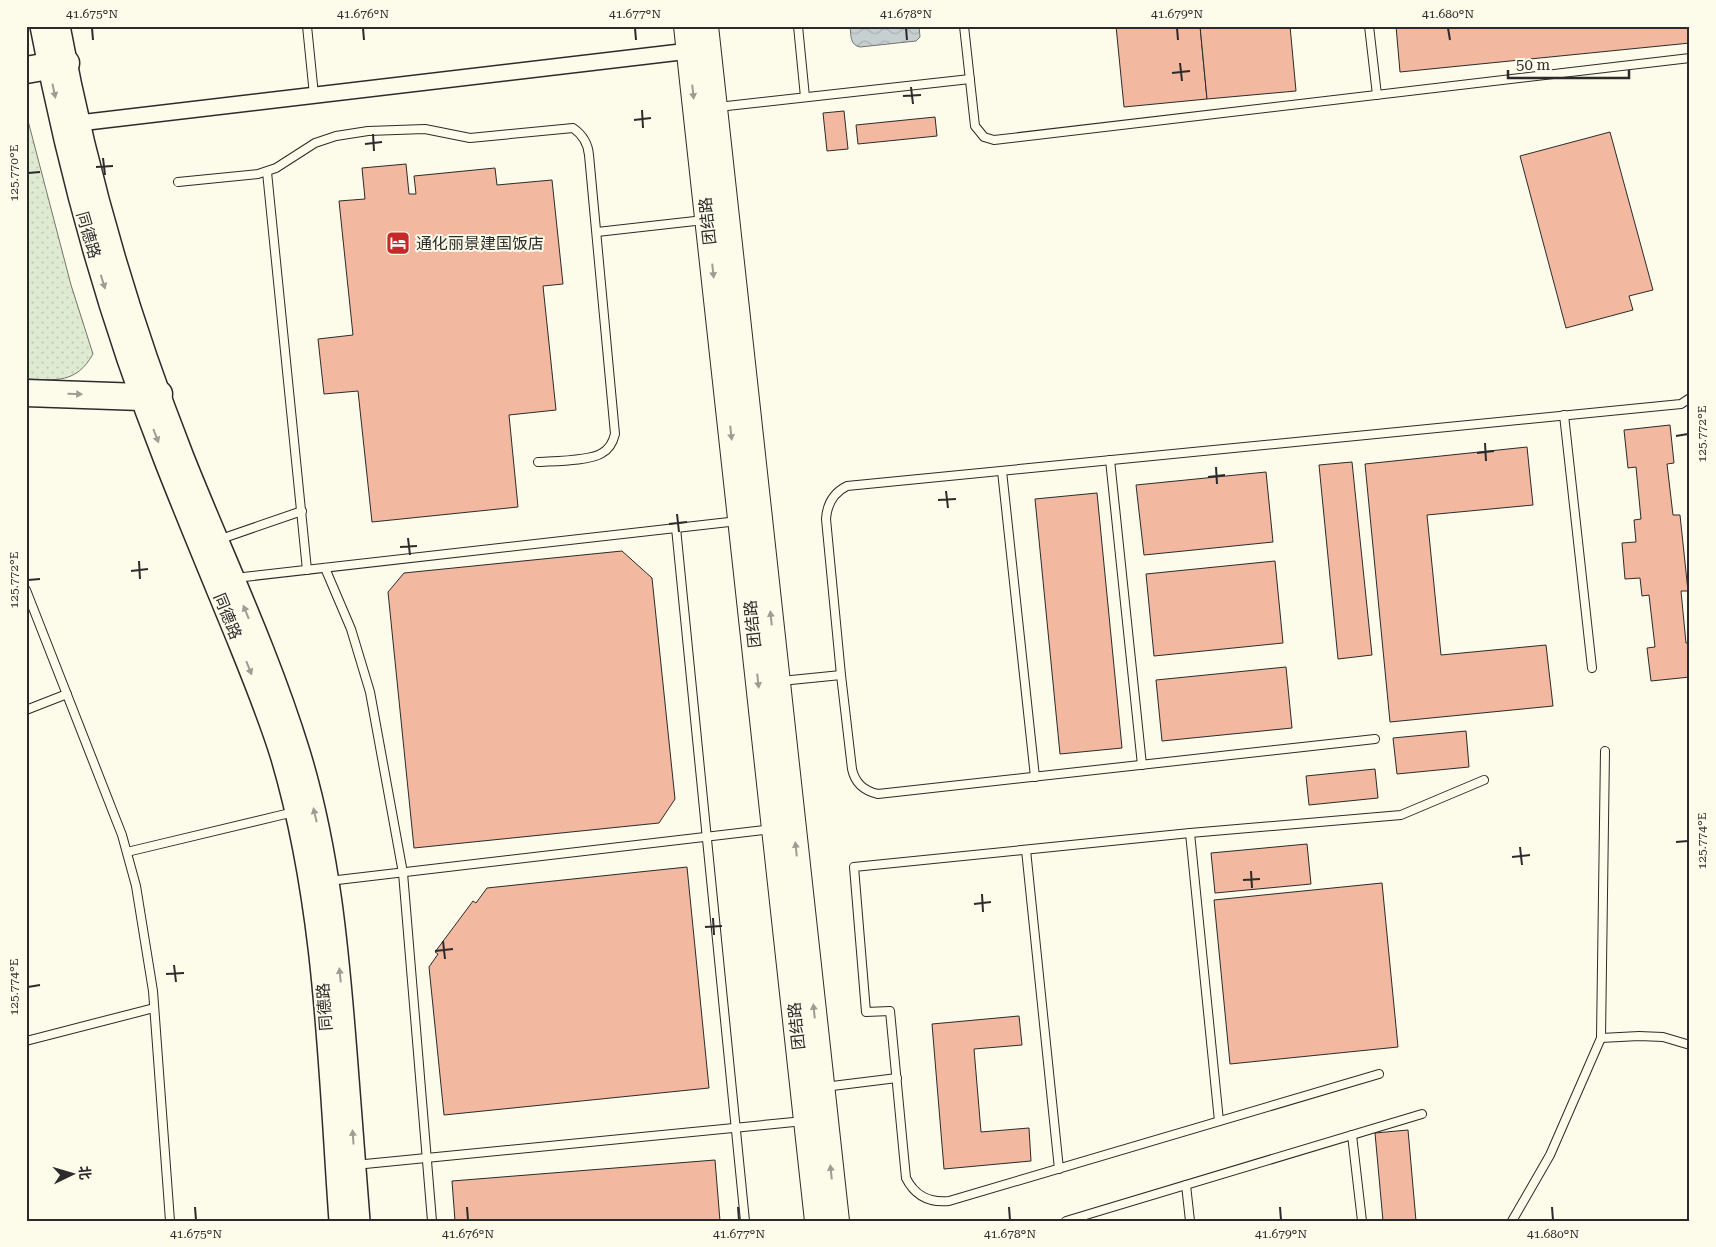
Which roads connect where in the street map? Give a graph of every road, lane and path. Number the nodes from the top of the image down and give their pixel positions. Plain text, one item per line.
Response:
1 (41, 26) edge
2 (59, 26) edge
3 (307, 26) edge
4 (686, 26) edge
5 (706, 26) edge
6 (798, 26) edge
7 (964, 26) edge
8 (1369, 26) edge
9 (689, 50) junction
10 (1690, 58) edge
11 (47, 67) edge
12 (970, 79) junction
13 (314, 95) junction
14 (1377, 95) junction
15 (805, 97) junction
16 (715, 107) junction
17 (79, 123) junction
18 (267, 172) junction
19 (178, 182) dead end
20 (707, 220) junction
21 (597, 232) junction
22 (26, 393) edge
23 (150, 395) junction
24 (1690, 398) edge
25 (1564, 416) junction
26 (1110, 460) junction
27 (538, 462) dead end
28 (1002, 471) junction
29 (302, 512) junction
30 (740, 521) junction
31 (676, 528) junction
32 (217, 540) junction
33 (325, 568) junction
34 (307, 570) junction
35 (232, 578) junction
36 (26, 590) edge
37 (1592, 668) dead end
38 (841, 675) junction
39 (778, 682) junction
40 (67, 694) junction
41 (26, 710) edge
42 (1375, 740) dead end
43 (1605, 751) dead end
44 (1142, 765) junction
45 (1035, 777) junction
46 (1484, 780) dead end
47 (296, 811) junction
48 (774, 829) junction
49 (1190, 833) junction
50 (706, 837) junction
51 (1026, 850) junction
52 (127, 852) junction
53 (403, 873) junction
54 (329, 882) junction
55 (154, 1008) junction
56 (1601, 1038) junction
57 (26, 1041) edge
58 (1690, 1045) edge
59 (1379, 1074) dead end
60 (897, 1078) junction
61 (822, 1087) junction
62 (1422, 1114) dead end
63 (806, 1121) junction
64 (1219, 1121) junction
65 (736, 1128) junction
66 (1352, 1135) junction
67 (427, 1158) junction
68 (355, 1165) junction
69 (1059, 1169) junction
70 (1186, 1185) junction
71 (170, 1221) edge
72 (340, 1221) edge
73 (359, 1221) edge
74 (432, 1221) edge
75 (745, 1221) edge
76 (817, 1221) edge
77 (837, 1221) edge
78 (1066, 1221) edge
79 (1190, 1221) edge
80 (1362, 1221) edge
81 (1512, 1221) edge

1 - 11 main road, 同德路
2 - 11 main road, 同德路
3 - 13 lane
4 - 9 highway, 团结路
5 - 16 highway, 团结路
6 - 15 lane
7 - 12 lane
8 - 14 lane
9 - 13 street
9 -> 20 highway, 团结路
10 - 14 lane
11 - 17 main road, 同德路
11 -> 23 main road, 同德路
12 - 14 lane
12 - 15 lane
13 - 17 street
15 - 16 lane
39 -> 16 highway, 团结路
17 - 23 main road, 同德路
18 - 19 lane
18 - 21 lane
18 - 29 lane
20 - 21 lane
20 -> 30 highway, 团结路
21 - 27 lane
22 -> 23 highway
23 - 32 main road, 同德路
23 -> 47 main road, 同德路
24 - 25 lane
25 - 26 lane
25 - 37 lane
26 - 28 lane
26 - 44 lane
28 - 38 lane
28 - 45 lane
29 - 32 lane
29 - 34 lane
30 - 31 lane
30 -> 48 highway, 团结路
31 - 33 lane
31 - 50 lane
32 - 35 main road, 同德路
33 - 34 lane
33 - 53 lane
34 - 35 lane
54 -> 35 main road, 同德路
36 - 40 lane
38 - 39 lane
38 - 45 lane
61 -> 39 highway, 团结路
40 - 41 lane
40 - 52 lane
42 - 44 lane
43 - 56 lane
44 - 45 lane
46 - 49 lane
47 - 52 lane
47 - 72 main road, 同德路
48 - 50 lane
48 - 63 highway, 团结路
49 - 51 lane
49 - 64 lane
50 - 53 lane
50 - 65 lane
51 - 60 lane
51 - 69 lane
52 - 55 lane
53 - 54 lane
53 - 67 lane
68 -> 54 main road, 同德路
55 - 57 lane
55 - 71 lane
56 - 58 lane
56 - 81 lane
59 - 64 lane
60 - 61 lane
60 - 69 lane
77 -> 61 highway, 团结路
62 - 66 lane
63 - 65 lane
63 - 76 highway, 团结路
64 - 69 lane
65 - 67 lane
65 - 75 lane
66 - 70 lane
66 - 80 lane
67 - 68 lane
67 - 74 lane
68 - 73 main road, 同德路
70 - 78 lane
70 - 79 lane

